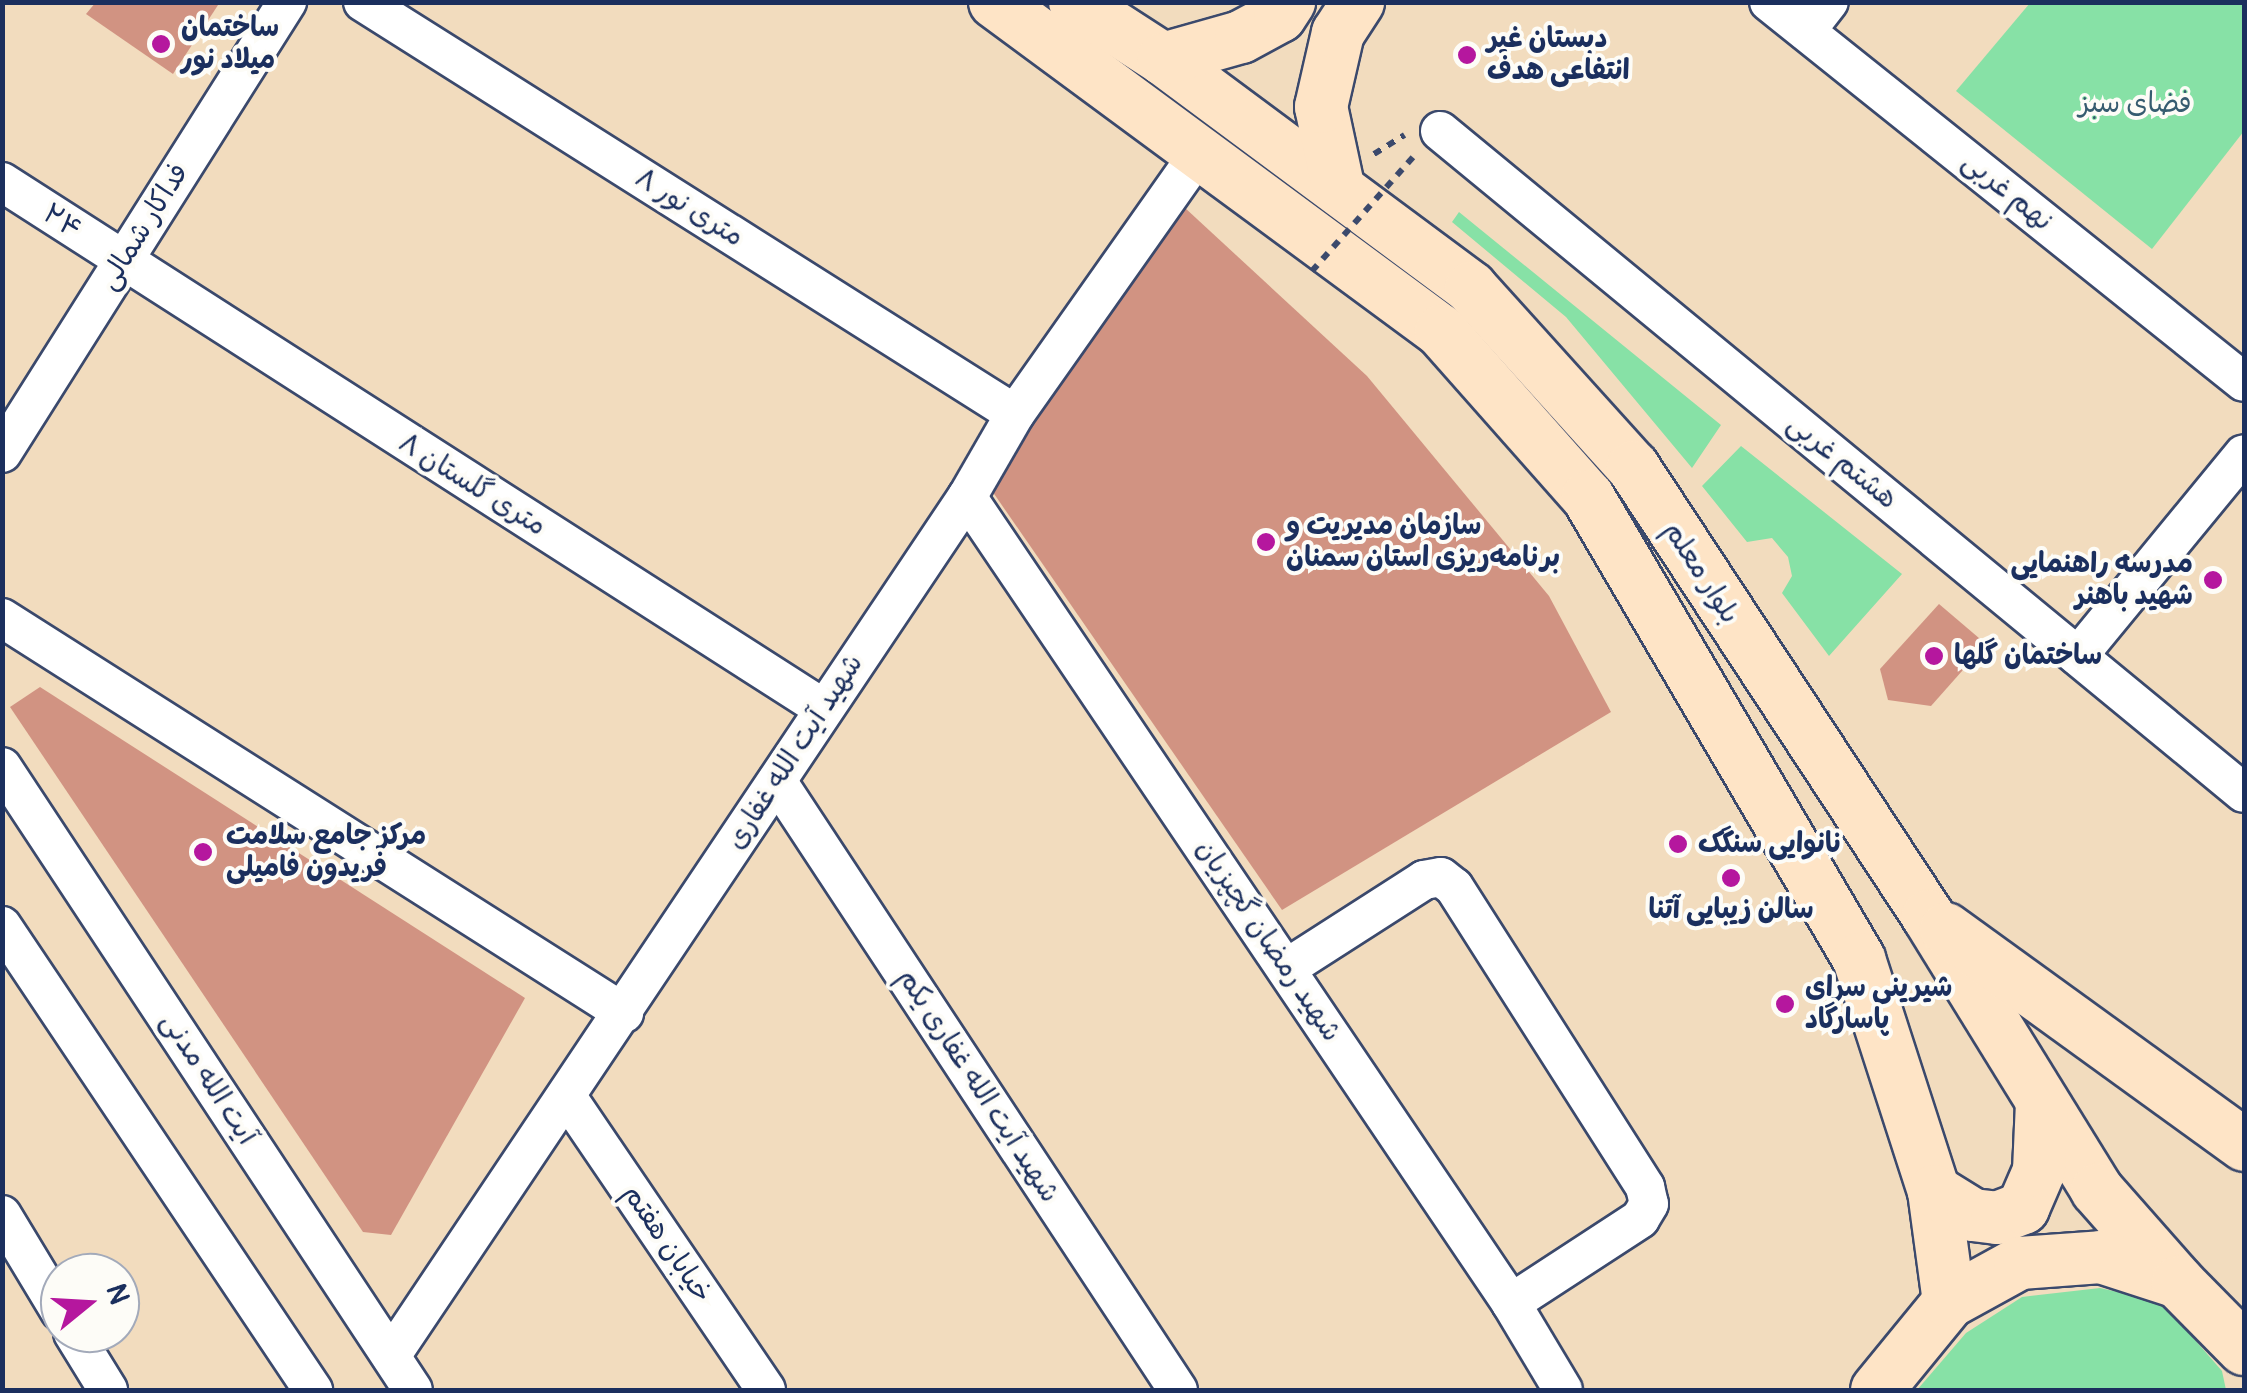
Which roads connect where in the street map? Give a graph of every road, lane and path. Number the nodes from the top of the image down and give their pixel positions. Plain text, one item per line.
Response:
1 (288, 2) edge
2 (362, 2) edge
3 (996, 2) edge
4 (1075, 2) edge
5 (1358, 2) edge
6 (1770, 2) edge
7 (1284, 9) edge
8 (1817, 17) edge
9 (1332, 58) junction
10 (1164, 59) junction
11 (1428, 143) joint
12 (1201, 150) junction
13 (2, 182) edge
14 (1338, 186) junction
15 (122, 263) junction
16 (1312, 271) dead end
17 (2244, 382) edge
18 (1015, 414) junction
19 (2, 453) edge
20 (2244, 454) edge
21 (967, 497) junction
22 (2, 618) edge
23 (2078, 656) junction
24 (821, 707) junction
25 (2, 767) edge
26 (777, 781) junction
27 (2244, 793) edge
28 (1928, 916) junction
29 (2, 926) edge
30 (1287, 968) junction
31 (624, 1013) junction
32 (568, 1098) junction
33 (2042, 1102) junction
34 (2244, 1145) edge
35 (1934, 1191) junction
36 (2, 1215) edge
37 (40, 1278) edge
38 (2178, 1282) junction
39 (1949, 1302) junction
40 (1511, 1303) junction
41 (2243, 1341) edge
42 (85, 1353) edge
43 (390, 1356) junction
44 (108, 1390) edge
45 (313, 1390) edge
46 (413, 1390) edge
47 (766, 1390) edge
48 (1178, 1390) edge
49 (1563, 1390) edge
50 (1877, 1390) edge

1 - 15 street, فداکار شمالی
2 - 18 street, ۸ متری نور
3 - 12 main road, بلوار معلم
4 - 10 main road, بلوار معلم
5 - 9 main road
6 - 8 street, نهم غربی
7 - 9 main road
7 - 10 main road
8 - 17 street, نهم غربی
9 - 14 main road
10 - 14 main road, بلوار معلم
11 - 16 path, bridge
11 - 23 street, هشتم غربی
12 - 18 street, شهید آیت الله غفاری
12 - 35 main road, بلوار معلم
13 - 15 street, ۲۴
14 - 28 main road, بلوار معلم
15 - 19 street, فداکار شمالی
15 - 24 street, ۸ متری گلستان
18 - 21 street, شهید آیت الله غفاری
20 - 23 street
21 - 24 street, شهید آیت الله غفاری
21 - 30 street, شهید رمضان گچپزیان
22 - 31 street
23 - 27 street, هشتم غربی
24 - 26 street, شهید آیت الله غفاری
25 - 43 street, آیت الله مدنی
26 - 31 street, شهید آیت الله غفاری
26 - 48 street, شهید آیت الله غفاری یکم
28 - 33 main road, بلوار معلم
28 - 34 main road
29 - 45 street
30 - 40 street, شهید رمضان گچپزیان
30 - 40 street
31 - 32 street, شهید آیت الله غفاری
32 - 43 street, شهید آیت الله غفاری
32 - 47 street, خیابان هفتم
33 - 35 main road
33 - 38 main road, بلوار معلم
35 - 39 main road, بلوار معلم
36 - 37 street
38 - 39 main road
38 - 41 main road, بلوار معلم
39 - 50 main road
40 - 49 street, شهید رمضان گچپزیان
42 - 44 street
43 - 46 street, آیت الله مدنی

